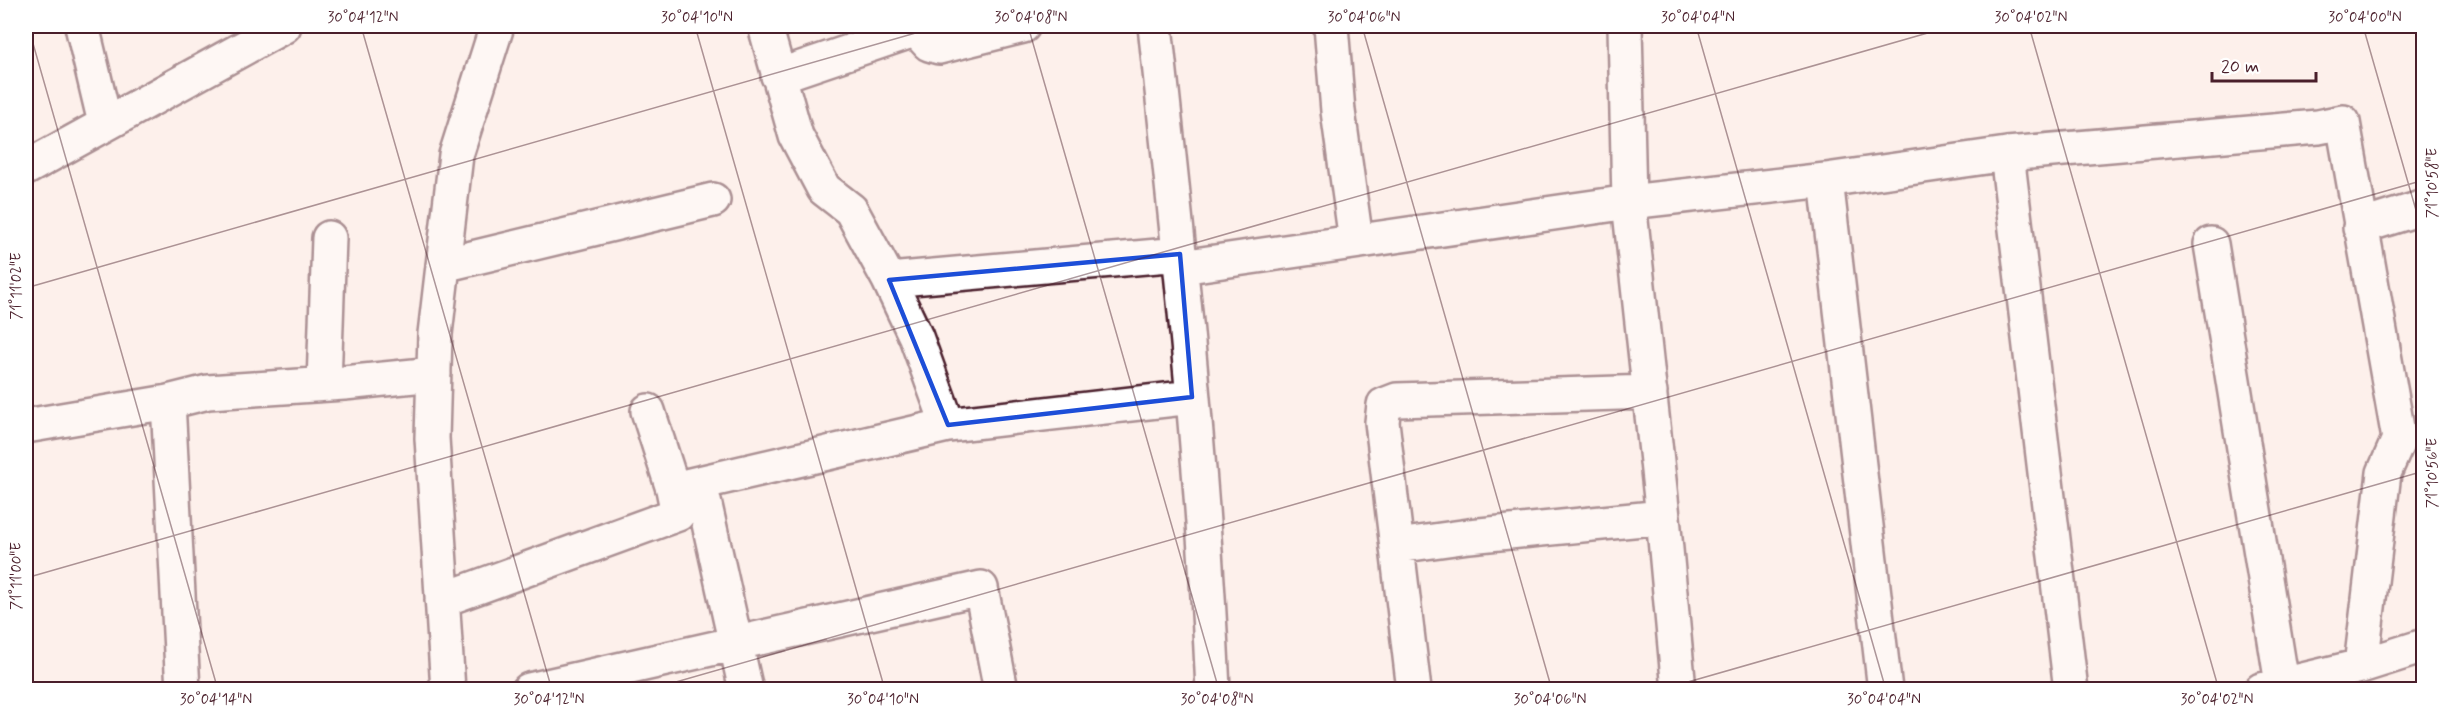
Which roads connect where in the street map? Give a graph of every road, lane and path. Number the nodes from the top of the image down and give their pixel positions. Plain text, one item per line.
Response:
1 (82, 26) edge
2 (284, 26) edge
3 (497, 26) edge
4 (765, 26) edge
5 (1023, 26) edge
6 (1155, 26) edge
7 (1331, 26) edge
8 (1625, 26) edge
9 (778, 76) junction
10 (105, 123) junction
11 (2007, 154) junction
12 (26, 168) edge
13 (1826, 180) junction
14 (713, 200) dead end
15 (1629, 202) junction
16 (2424, 207) edge
17 (2360, 227) junction
18 (329, 238) dead end
19 (1356, 241) junction
20 (2211, 244) dead end
21 (1180, 260) junction
22 (443, 265) junction
23 (889, 280) junction
24 (434, 374) junction
25 (324, 384) junction
26 (1650, 392) junction
27 (1192, 397) junction
28 (168, 402) junction
29 (648, 411) dead end
30 (2410, 422) edge
31 (948, 425) junction
32 (26, 426) edge
33 (686, 486) junction
34 (1663, 517) junction
35 (1397, 546) junction
36 (442, 600) junction
37 (735, 644) junction
38 (2424, 646) edge
39 (2361, 666) junction
40 (2275, 688) edge
41 (183, 690) edge
42 (448, 690) edge
43 (529, 690) edge
44 (746, 690) edge
45 (1001, 690) edge
46 (1212, 690) edge
47 (1414, 690) edge
48 (1679, 690) edge
49 (1885, 690) edge
50 (2071, 690) edge

1 - 10 street
2 - 10 street
3 - 22 street
4 - 9 street
5 - 9 street
6 - 21 street
7 - 19 street
8 - 15 street
9 - 23 street
10 - 12 street
11 - 13 street
11 - 17 street
11 - 50 street
13 - 15 street
13 - 49 street
14 - 22 street
15 - 19 street
15 - 26 street
16 - 17 street
17 - 30 street
18 - 25 street
19 - 21 street
20 - 40 street
21 - 23 street
21 - 27 street
22 - 24 street
23 - 31 street
24 - 25 street
24 - 36 street
25 - 28 street
26 - 34 street
26 - 35 street
27 - 31 street
27 - 46 street
28 - 32 street
28 - 41 street
29 - 33 street
30 - 39 street
31 - 33 street
33 - 36 street
33 - 37 street
34 - 35 street
34 - 48 street
35 - 47 street
36 - 42 street
37 - 43 street
37 - 44 street
37 - 45 street
38 - 39 street
39 - 40 street

